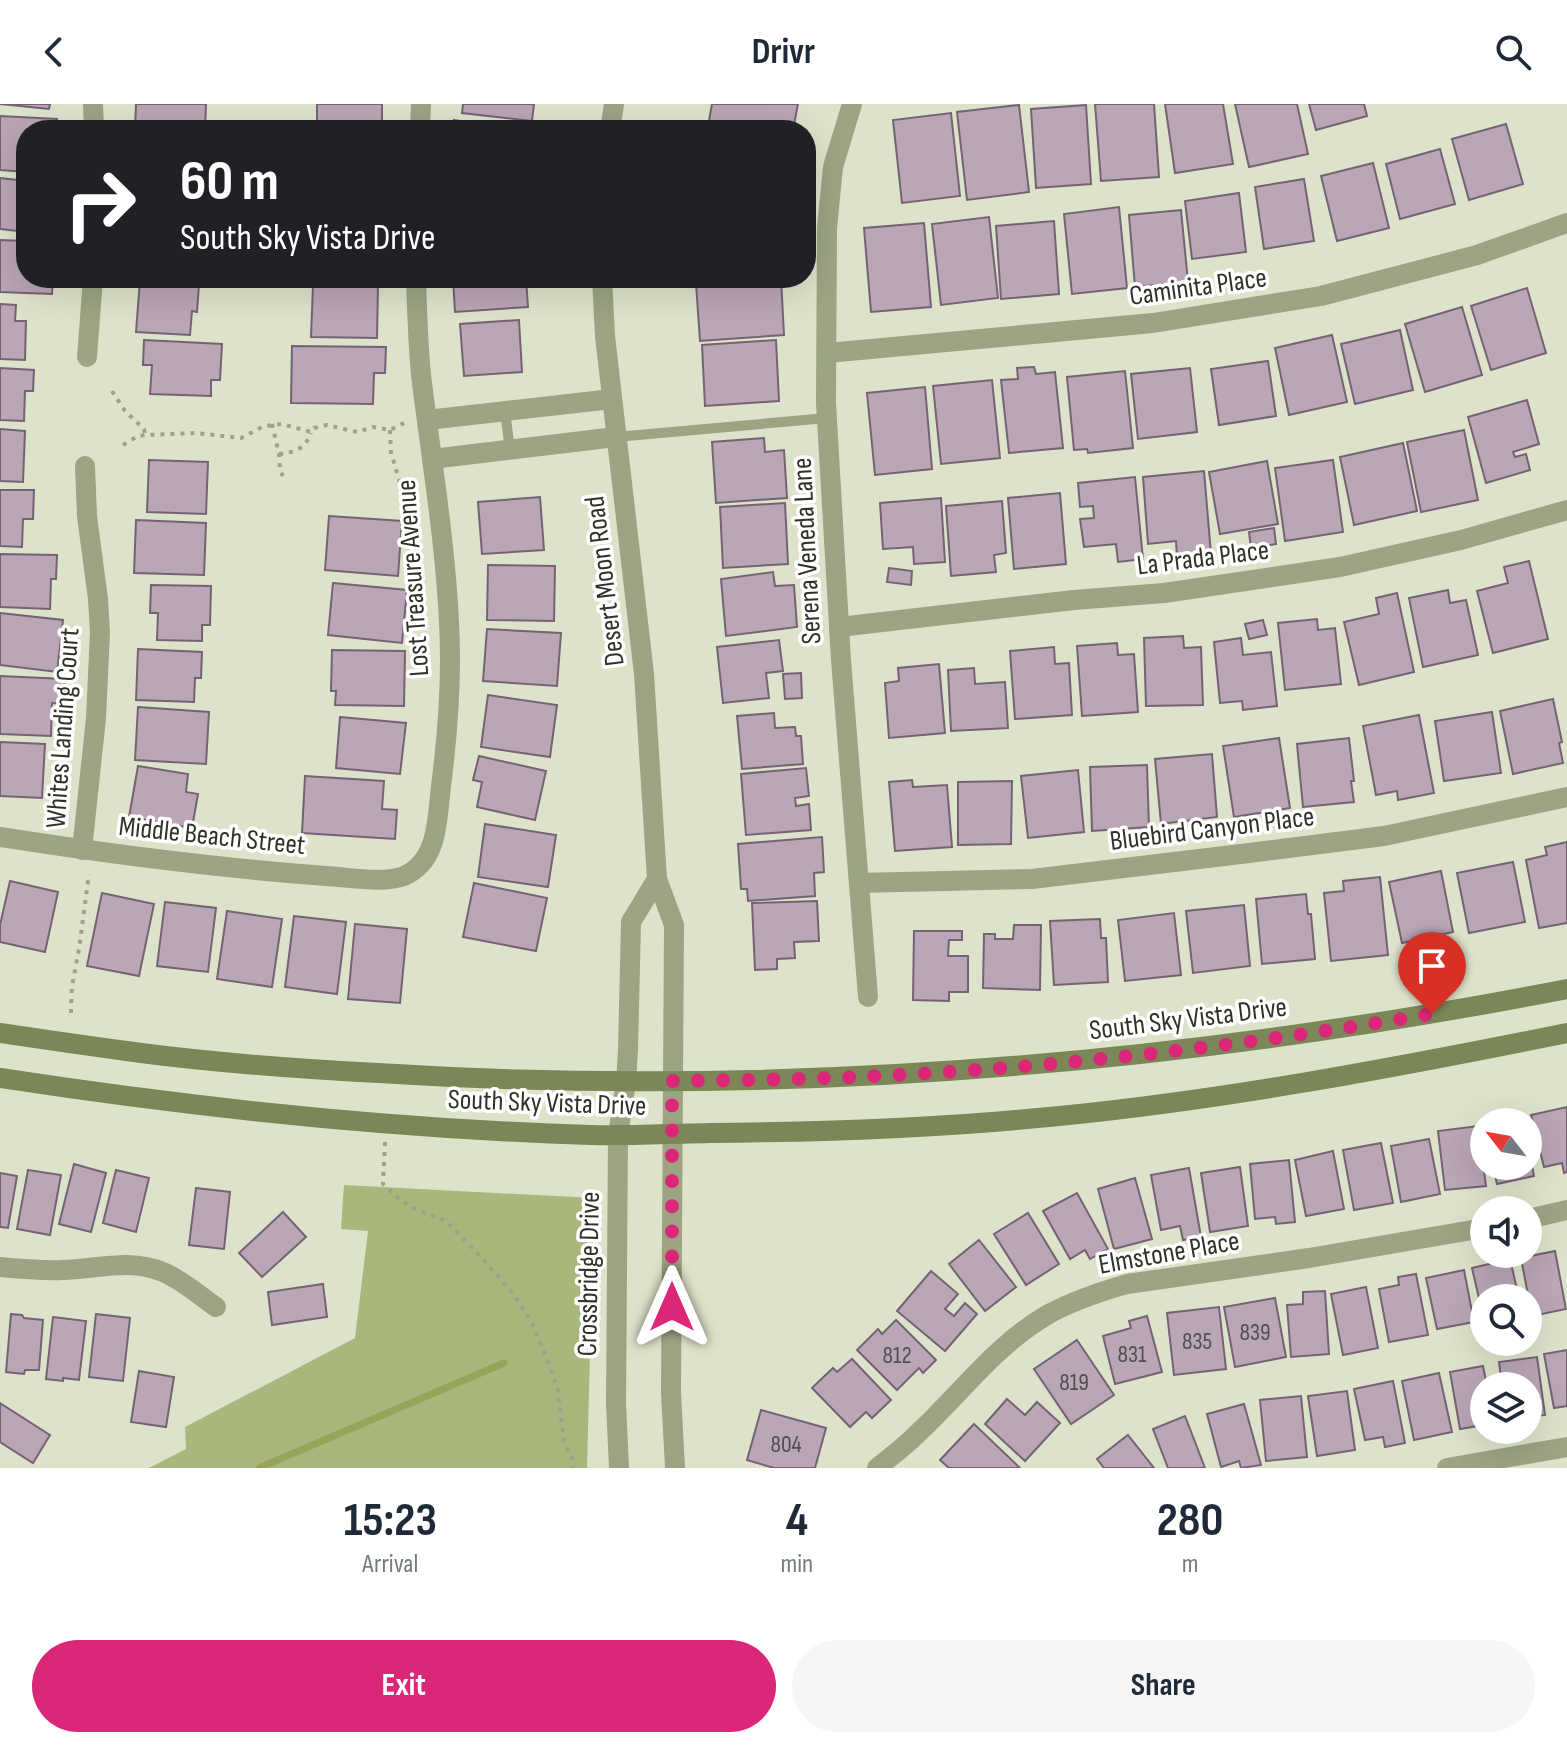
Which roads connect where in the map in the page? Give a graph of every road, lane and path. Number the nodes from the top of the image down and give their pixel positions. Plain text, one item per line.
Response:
1 (852, 104) edge
2 (1567, 223) edge
3 (92, 288) edge
4 (416, 288) edge
5 (603, 288) edge
6 (827, 353) junction
7 (87, 357) dead end
8 (112, 391) dead end
9 (612, 399) junction
10 (505, 411) junction
11 (827, 418) junction
12 (427, 420) junction
13 (406, 422) dead end
14 (272, 424) junction
15 (390, 430) junction
16 (311, 432) junction
17 (145, 435) junction
18 (616, 437) junction
19 (123, 445) dead end
20 (510, 450) junction
21 (279, 454) junction
22 (432, 459) junction
23 (85, 466) dead end
24 (283, 476) dead end
25 (416, 496) dead end
26 (1567, 510) edge
27 (839, 627) junction
28 (1567, 797) edge
29 (0, 837) edge
30 (82, 850) junction
31 (417, 869) joint
32 (89, 874) dead end
33 (657, 879) junction
34 (859, 883) junction
35 (1567, 989) edge
36 (868, 997) dead end
37 (71, 1013) dead end
38 (0, 1033) edge
39 (1567, 1033) edge
40 (0, 1078) edge
41 (672, 1081) junction
42 (626, 1082) junction
43 (387, 1124) junction
44 (672, 1134) junction
45 (618, 1135) junction
46 (1567, 1210) edge
47 (1542, 1216) edge
48 (1470, 1230) edge
49 (0, 1267) edge
50 (216, 1307) dead end
51 (1567, 1447) edge
52 (573, 1468) edge
53 (619, 1468) edge
54 (675, 1468) edge
55 (877, 1468) edge
56 (1447, 1468) edge

1 - 6 street, Serena Veneda Lane
2 - 6 street, Caminita Place
3 - 7 street
4 - 12 street, Lost Treasure Avenue
5 - 9 street, Desert Moon Road
6 - 11 street, Serena Veneda Lane
8 - 17 path
9 - 10 street
9 - 18 street, Desert Moon Road
10 - 12 street
10 - 20 lane
11 - 18 lane
11 - 27 street, Serena Veneda Lane
12 - 22 street, Lost Treasure Avenue
13 - 15 path
14 - 16 path
14 - 17 path
14 - 21 path
15 - 16 path
15 - 25 path
16 - 21 path
17 - 19 path
18 - 20 street
18 - 33 street, Desert Moon Road
20 - 22 street
21 - 24 path
22 - 31 street, Lost Treasure Avenue
23 - 30 street, Whites Landing Court
26 - 27 street, La Prada Place
27 - 34 street, Serena Veneda Lane
28 - 34 street, Bluebird Canyon Place
29 - 30 street, Middle Beach Street
30 - 31 street, Middle Beach Street
32 - 37 path
33 - 41 street, Desert Moon Road
33 - 42 street
34 - 36 street, Serena Veneda Lane
35 - 41 main road, South Sky Vista Drive
38 - 42 main road, South Sky Vista Drive
39 - 44 main road, South Sky Vista Drive
40 - 43 main road, South Sky Vista Drive
41 - 42 main road, South Sky Vista Drive
41 - 44 street
42 - 45 street, Crossbridge Drive
43 - 45 main road, South Sky Vista Drive
43 - 52 path
44 - 45 main road, South Sky Vista Drive
44 - 54 street
45 - 53 street, Crossbridge Drive
46 - 47 street
48 - 55 street, Elmstone Place
49 - 50 street
51 - 56 street

